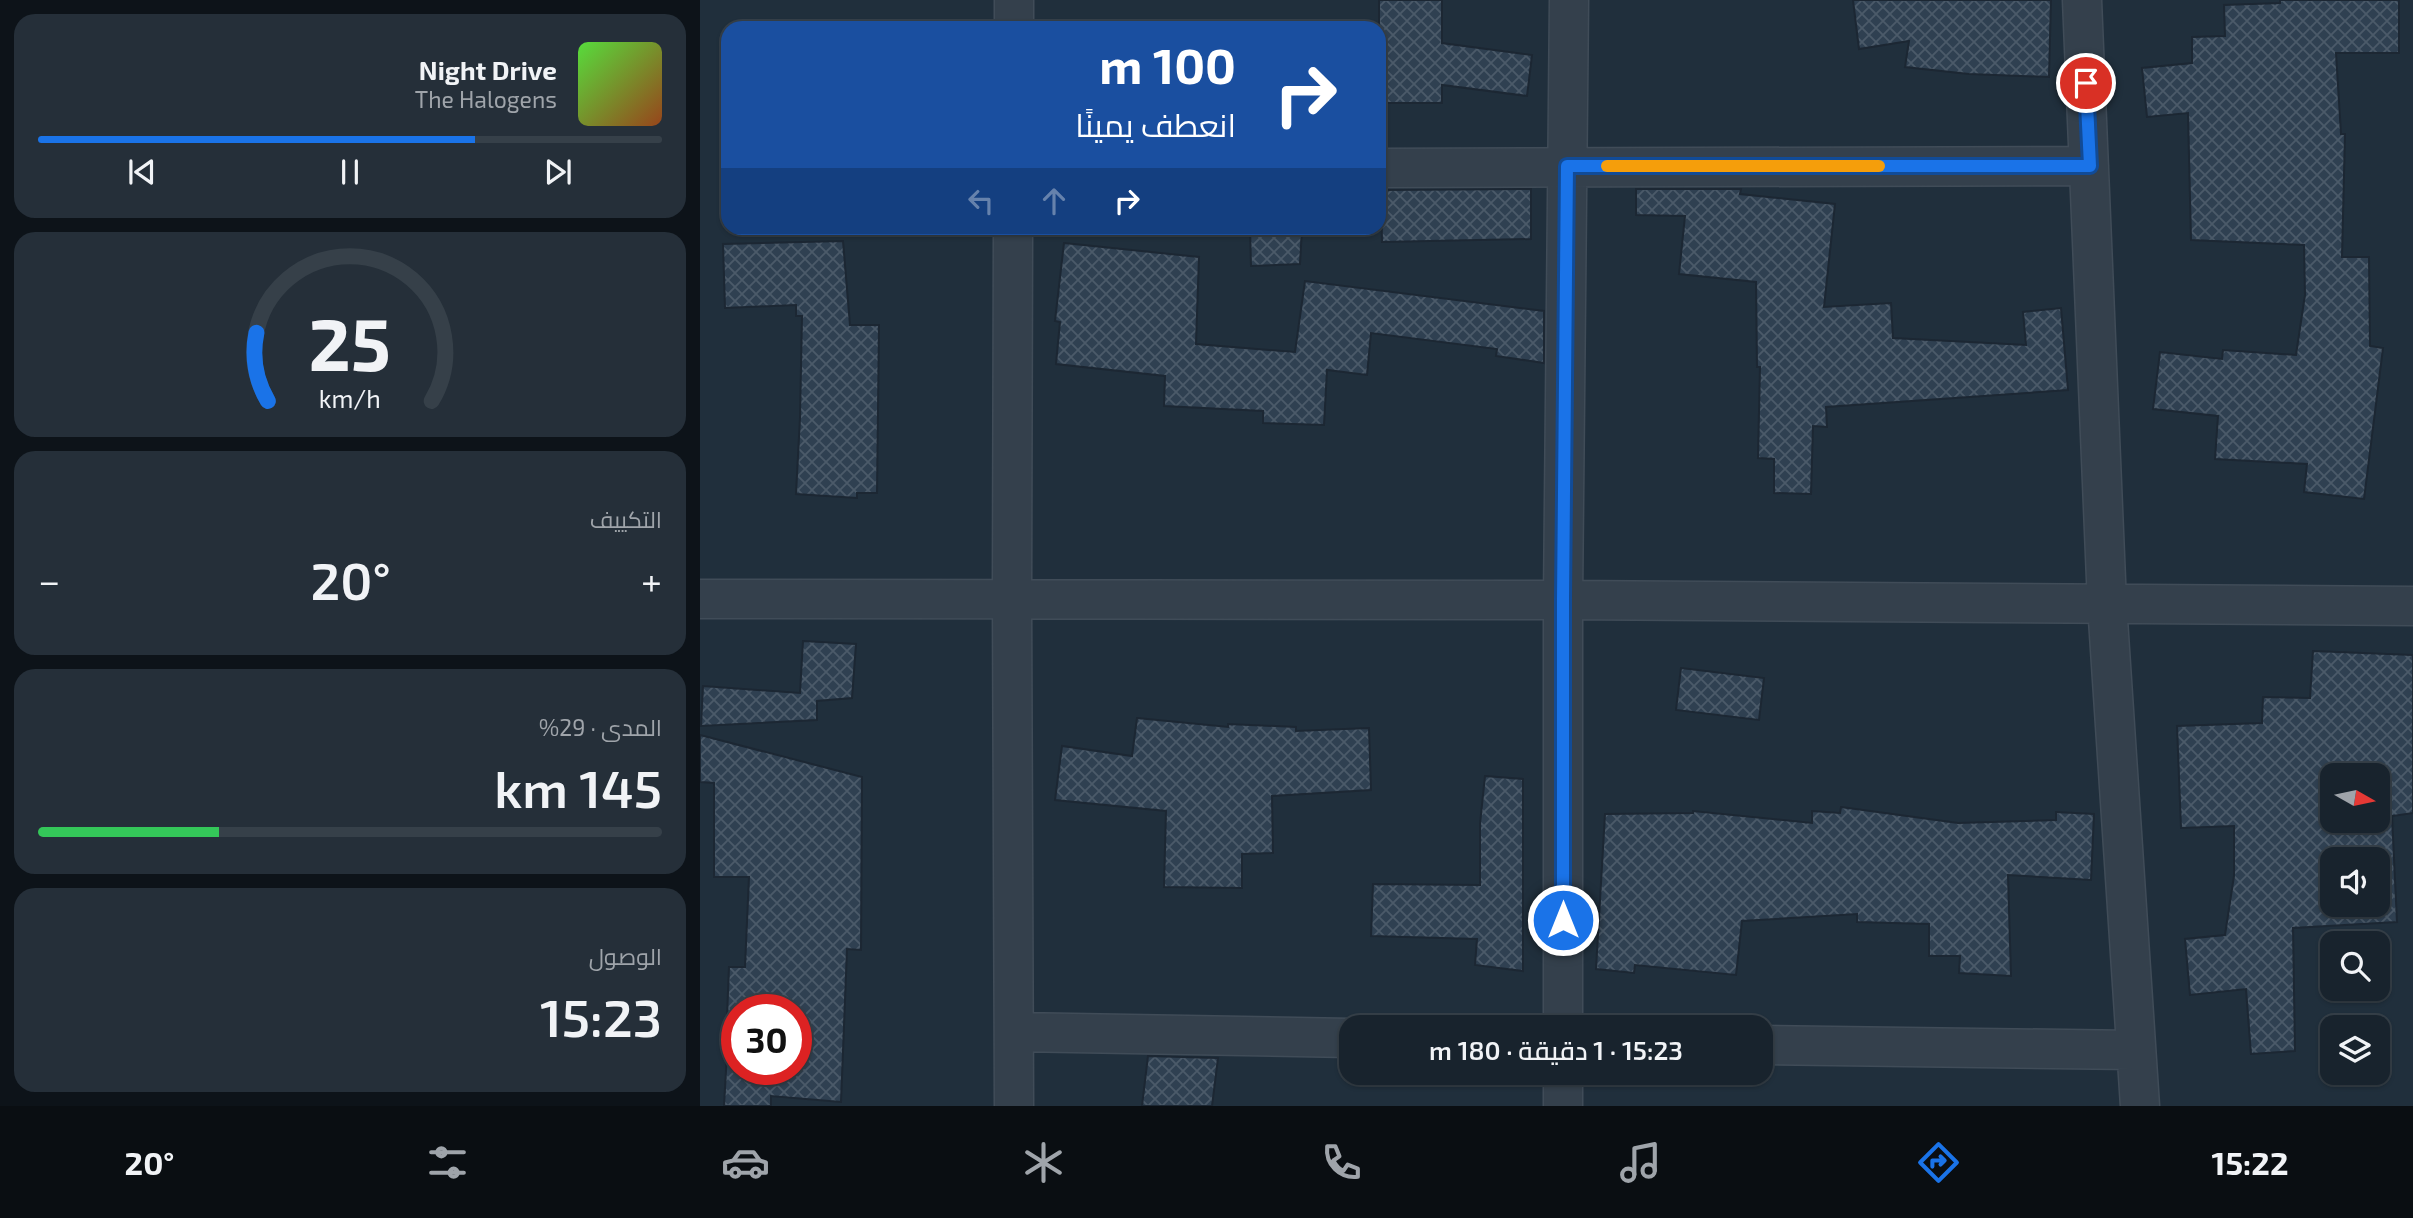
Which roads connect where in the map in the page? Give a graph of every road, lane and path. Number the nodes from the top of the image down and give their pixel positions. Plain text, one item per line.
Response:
1 (1014, 0) edge
2 (1569, 0) edge
3 (2082, 0) edge
4 (1014, 21) edge
5 (1567, 166) junction
6 (2090, 166) junction
7 (1386, 168) edge
8 (1013, 235) edge
9 (700, 599) edge
10 (1012, 599) junction
11 (1563, 600) junction
12 (2107, 604) junction
13 (2413, 606) edge
14 (1563, 1015) edge
15 (1014, 1032) junction
16 (1339, 1038) edge
17 (1773, 1045) edge
18 (2135, 1050) junction
19 (1563, 1085) edge
20 (1014, 1106) edge
21 (1563, 1106) edge
22 (2140, 1106) edge

1 - 4 street
2 - 5 street
3 - 6 street
5 - 6 street
5 - 7 street
5 - 11 street
6 - 12 street
8 - 10 street
9 - 10 street
10 - 11 street
10 - 15 street
11 - 12 street
11 - 14 street
12 - 13 street
12 - 18 street
15 - 16 street
15 - 20 street
17 - 18 street
18 - 22 street
19 - 21 street

